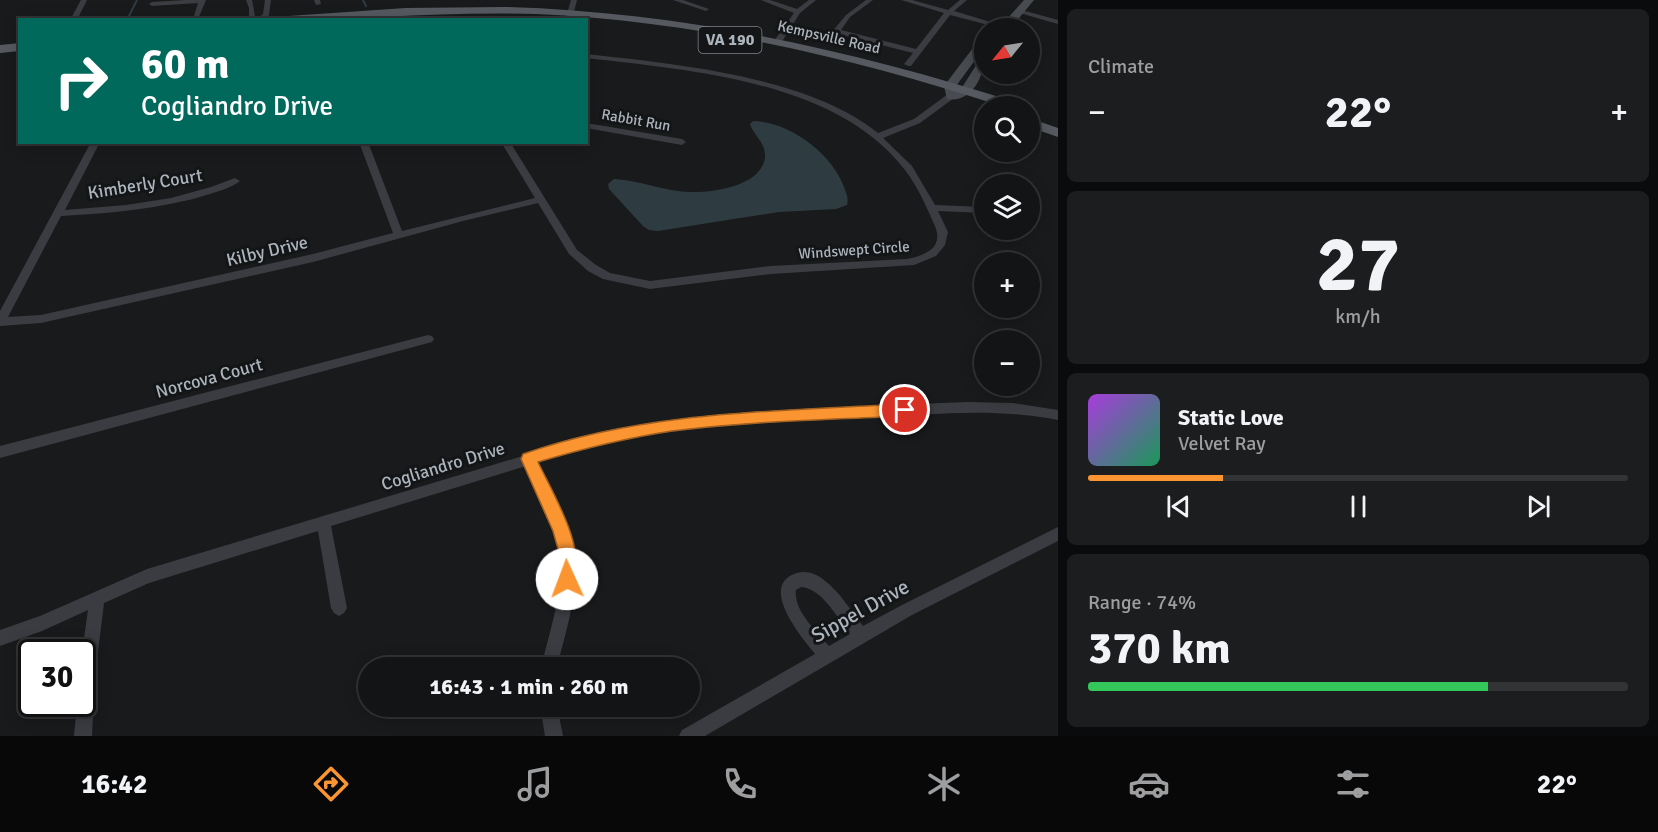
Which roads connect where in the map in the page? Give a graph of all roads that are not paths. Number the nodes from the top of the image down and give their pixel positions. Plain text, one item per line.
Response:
1 (84, 0) edge
2 (249, 0) edge
3 (268, 0) edge
4 (468, 0) edge
5 (574, 0) edge
6 (676, 0) edge
7 (764, 0) edge
8 (813, 0) edge
9 (870, 0) edge
10 (904, 0) edge
11 (964, 0) edge
12 (1029, 0) edge
13 (203, 1) edge
14 (460, 2) dead end
15 (152, 4) dead end
16 (1017, 5) edge
17 (706, 9) dead end
18 (798, 12) junction
19 (948, 13) junction
20 (197, 16) dead end
21 (569, 16) edge
22 (74, 18) edge
23 (254, 18) edge
24 (261, 18) edge
25 (307, 18) edge
26 (421, 18) edge
27 (483, 18) edge
28 (974, 20) edge
29 (588, 22) edge
30 (1058, 22) edge
31 (836, 31) junction
32 (830, 39) dead end
33 (18, 40) edge
34 (0, 41) edge
35 (778, 41) junction
36 (18, 48) edge
37 (0, 49) edge
38 (917, 52) junction
39 (974, 55) edge
40 (588, 56) edge
41 (908, 64) dead end
42 (974, 78) edge
43 (951, 91) junction
44 (966, 91) junction
45 (982, 96) edge
46 (974, 102) edge
47 (1040, 116) edge
48 (1058, 122) edge
49 (588, 125) edge
50 (1040, 126) edge
51 (1058, 133) edge
52 (877, 136) junction
53 (682, 142) dead end
54 (95, 144) edge
55 (364, 144) edge
56 (506, 144) edge
57 (235, 181) dead end
58 (540, 200) junction
59 (932, 207) junction
60 (974, 209) edge
61 (58, 213) junction
62 (399, 235) junction
63 (0, 321) edge
64 (428, 339) dead end
65 (1058, 415) edge
66 (0, 452) edge
67 (529, 459) junction
68 (323, 521) junction
69 (1058, 534) edge
70 (97, 599) junction
71 (339, 608) dead end
72 (861, 636) junction
73 (0, 638) edge
74 (827, 655) junction
75 (551, 657) edge
76 (550, 717) edge
77 (84, 736) edge
78 (554, 736) edge
79 (688, 736) edge

1 - 22 street
2 - 23 street
3 - 24 street
4 - 14 street
5 - 21 street
6 - 17 street
7 - 18 street
8 - 18 street
9 - 31 street
10 - 19 street
11 - 19 street
12 - 16 street
13 - 15 street
13 - 20 street
16 - 30 street
18 - 35 street
19 - 28 street
19 - 38 street
21 - 25 main road, Kempsville Road / VA 190
21 - 35 main road, Kempsville Road / VA 190
26 - 27 main road
29 - 43 main road, Kempsville Road / VA 190
31 - 32 street
31 - 38 street
33 - 34 main road
35 - 43 main road, Kempsville Road / VA 190
36 - 37 main road
38 - 41 street
39 - 43 street
40 - 52 street, Windswept Circle
42 - 44 street
43 - 44 street
43 - 46 main road, Kempsville Road / VA 190
43 - 52 street
44 - 45 main road
47 - 48 main road
49 - 53 street, Rabbit Run
50 - 51 main road
52 - 59 street, Windswept Circle
54 - 61 street
55 - 62 street
56 - 58 street, Windswept Circle
57 - 61 street, Kimberly Court
58 - 59 street, Windswept Circle
58 - 62 street, Kilby Drive
59 - 60 street
61 - 63 street
62 - 63 street, Kilby Drive
64 - 66 street, Norcova Court
65 - 67 street, Cogliandro Drive
67 - 68 street, Cogliandro Drive
67 - 75 street
68 - 70 street, Cogliandro Drive
68 - 71 street
69 - 72 street, Sippel Drive
70 - 73 street, Cogliandro Drive
70 - 77 street
72 - 74 street, Sippel Drive
72 - 74 street
74 - 79 street, Sippel Drive
76 - 78 street

